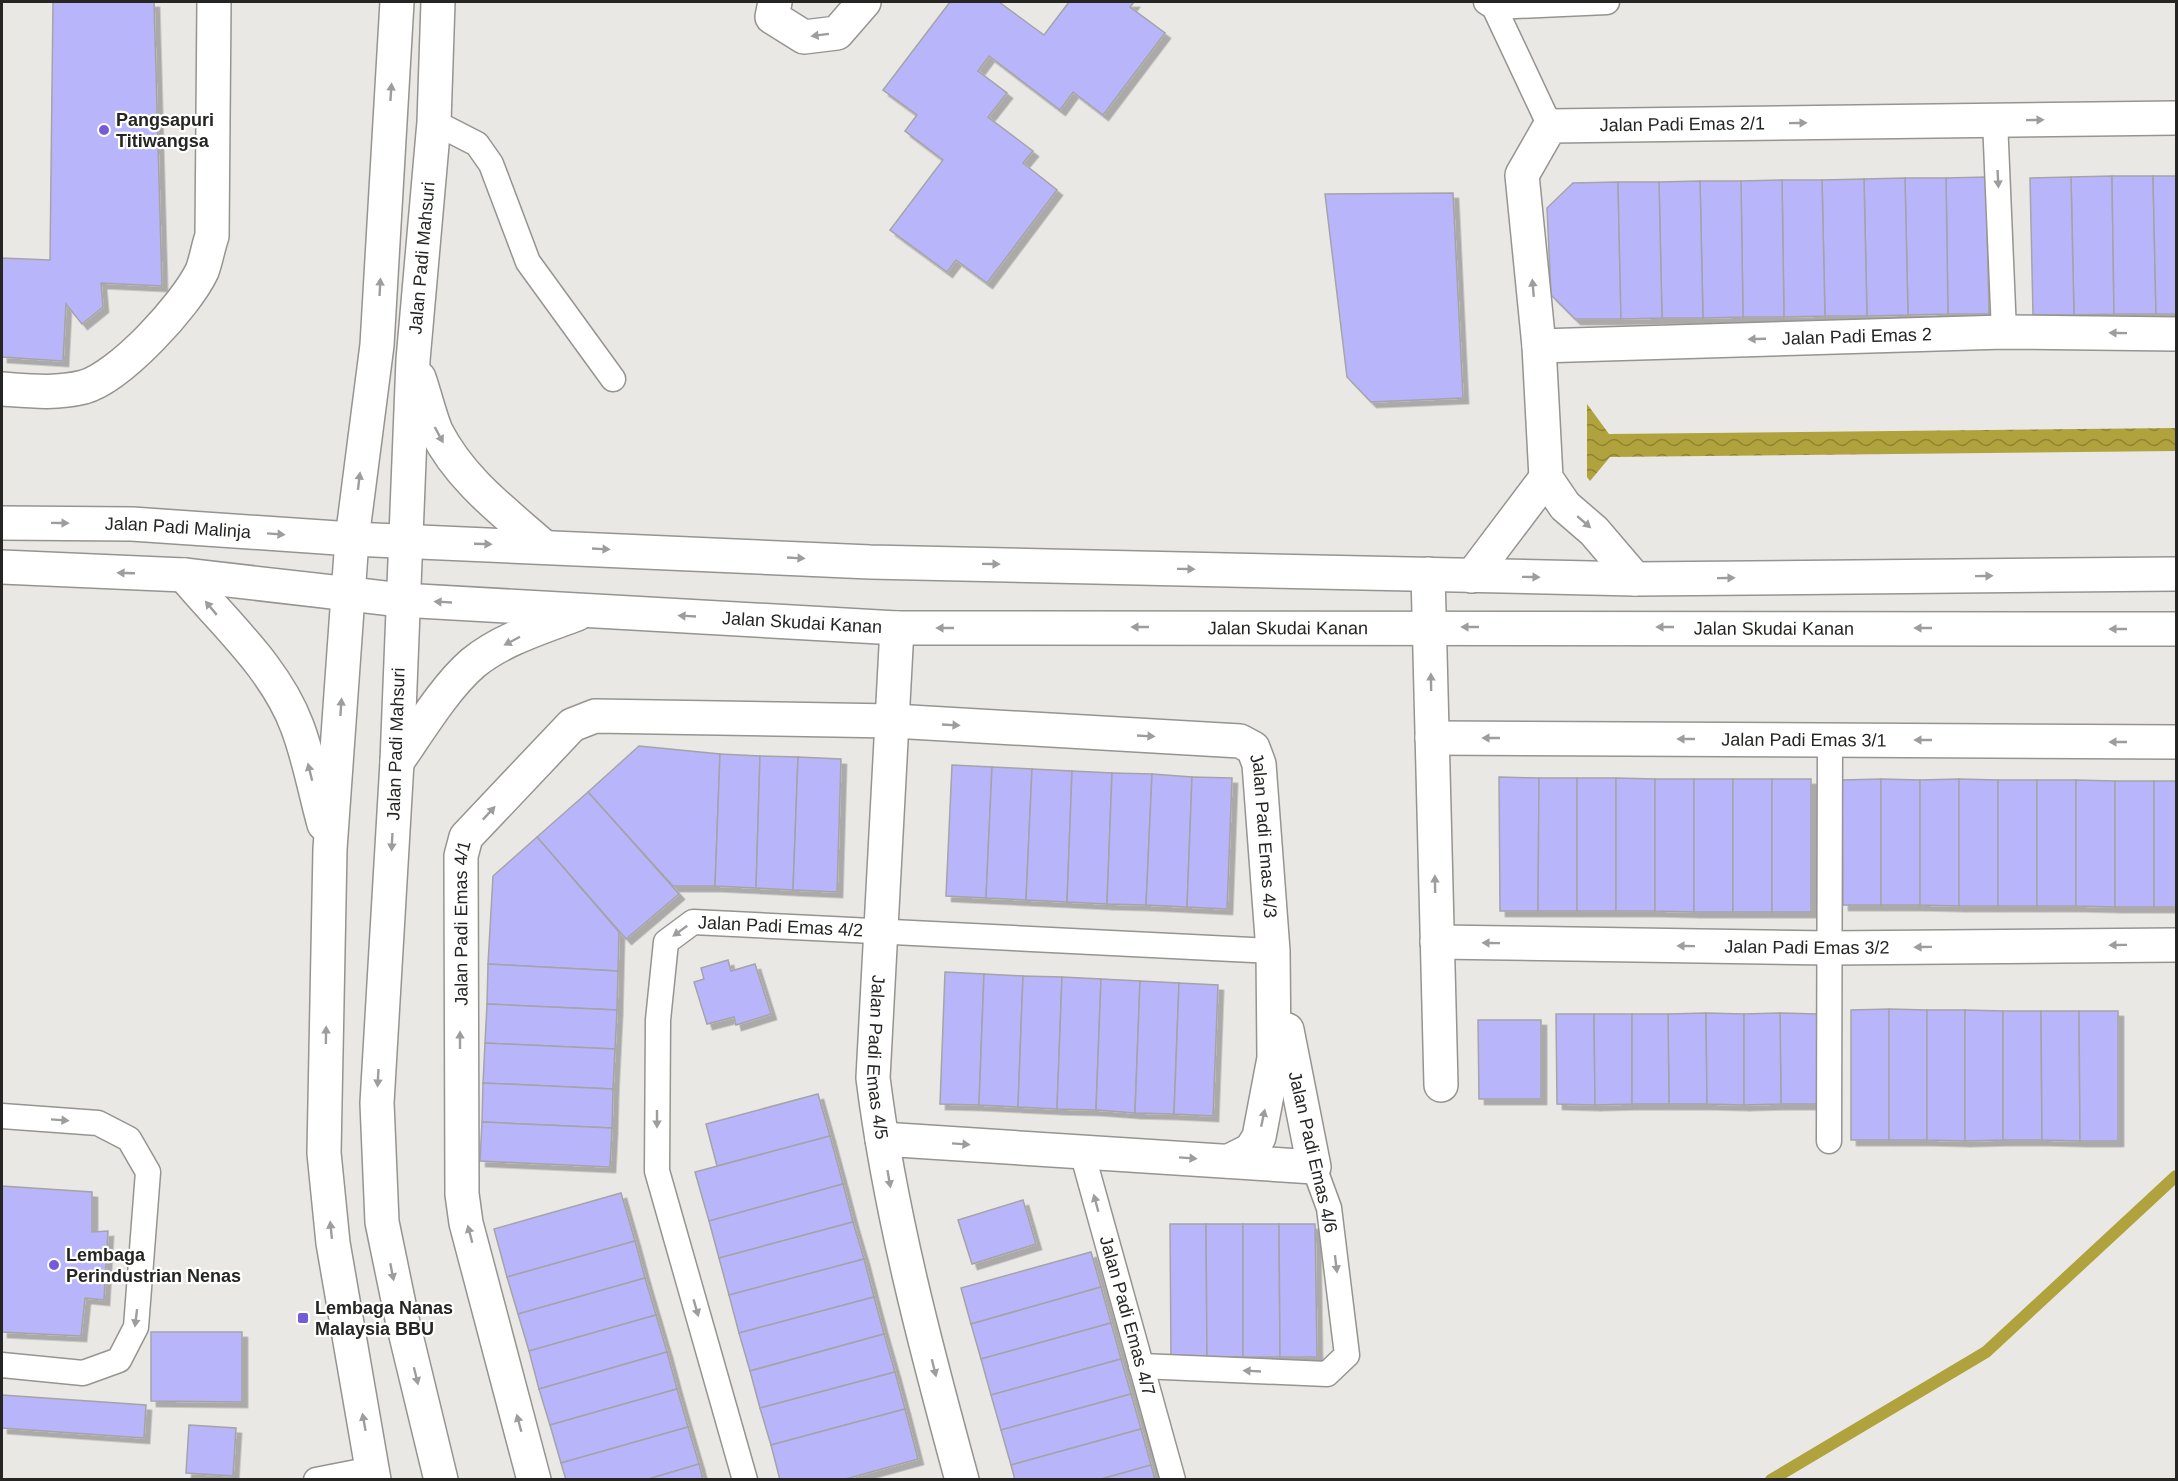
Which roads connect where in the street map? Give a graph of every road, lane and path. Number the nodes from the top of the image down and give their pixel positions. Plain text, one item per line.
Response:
1 (214, 2) edge
2 (397, 2) edge
3 (438, 2) edge
4 (775, 2) edge
5 (864, 2) edge
6 (1607, 2) edge
7 (1490, 4) edge
8 (2176, 118) edge
9 (1995, 120) junction
10 (434, 122) junction
11 (1550, 126) junction
12 (2004, 332) junction
13 (2176, 334) edge
14 (1539, 346) junction
15 (413, 360) junction
16 (613, 379) dead end
17 (2, 389) edge
18 (1546, 478) junction
19 (2, 523) edge
20 (352, 539) junction
21 (404, 542) junction
22 (543, 546) junction
23 (2, 567) edge
24 (1428, 574) junction
25 (2176, 574) edge
26 (184, 575) junction
27 (1472, 576) junction
28 (1635, 579) junction
29 (350, 594) junction
30 (401, 600) junction
31 (585, 610) junction
32 (1429, 627) junction
33 (897, 628) junction
34 (2176, 629) edge
35 (893, 722) junction
36 (1432, 738) junction
37 (1830, 740) junction
38 (2176, 742) edge
39 (397, 762) junction
40 (330, 849) junction
41 (882, 933) junction
42 (1437, 942) junction
43 (2176, 945) edge
44 (1829, 948) junction
45 (1273, 951) junction
46 (1441, 1085) dead end
47 (2, 1116) edge
48 (882, 1139) junction
49 (1829, 1141) dead end
50 (1082, 1152) junction
51 (1229, 1161) junction
52 (1314, 1167) junction
53 (2, 1365) edge
54 (1141, 1366) junction
55 (373, 1474) edge
56 (316, 1479) edge
57 (441, 1479) edge
58 (534, 1479) edge
59 (745, 1479) edge
60 (962, 1479) edge
61 (1173, 1479) edge

1 - 17 street
20 -> 2 street
3 - 10 street, Jalan Padi Mahsuri
5 -> 4 street
6 - 7 lane
7 - 11 lane
9 -> 8 street, Jalan Padi Emas 2/1
11 -> 9 street, Jalan Padi Emas 2/1
9 -> 12 lane
10 - 15 street, Jalan Padi Mahsuri
10 - 16 lane
14 -> 11 street
13 -> 12 street, Jalan Padi Emas 2
12 -> 14 street, Jalan Padi Emas 2
14 - 18 street
15 - 21 street, Jalan Padi Mahsuri
15 -> 22 street
18 - 27 street
18 -> 28 street
19 -> 20 street, Jalan Padi Malinja
20 - 21 street, Jalan Padi Malinja
20 - 29 street
21 -> 22 street
21 - 30 street, Jalan Padi Mahsuri
22 -> 24 street
26 -> 23 street
24 - 27 street
24 - 32 street
28 -> 25 street
26 - 29 street
40 -> 26 street
27 -> 28 street
29 - 30 street, Jalan Skudai Kanan
40 -> 29 street
31 -> 30 street, Jalan Skudai Kanan
30 - 39 street, Jalan Padi Mahsuri
33 -> 31 street, Jalan Skudai Kanan
31 -> 39 street
32 -> 33 street, Jalan Skudai Kanan
34 -> 32 street, Jalan Skudai Kanan
36 -> 32 street
33 - 35 street, Jalan Padi Emas 4/5
35 - 41 street, Jalan Padi Emas 4/5
35 -> 45 street, Jalan Padi Emas 4/3
58 -> 35 street, Jalan Padi Emas 4/1
37 -> 36 street, Jalan Padi Emas 3/1
42 -> 36 street
38 -> 37 street, Jalan Padi Emas 3/1
37 - 44 lane
39 -> 57 street, Jalan Padi Mahsuri
55 -> 40 street
41 - 45 lane, Jalan Padi Emas 4/2
41 - 48 street, Jalan Padi Emas 4/5
41 -> 59 lane, Jalan Padi Emas 4/2
44 -> 42 street, Jalan Padi Emas 3/2
42 - 46 street
43 -> 44 street, Jalan Padi Emas 3/2
44 - 49 lane
51 -> 45 street, Jalan Padi Emas 4/3
45 - 52 street, Jalan Padi Emas 4/6
47 -> 53 lane
48 -> 50 street
48 -> 60 street, Jalan Padi Emas 4/5
50 -> 51 street
54 -> 50 lane, Jalan Padi Emas 4/7
51 - 52 street
52 -> 54 lane, Jalan Padi Emas 4/6
54 - 61 lane, Jalan Padi Emas 4/7
55 - 56 lane

